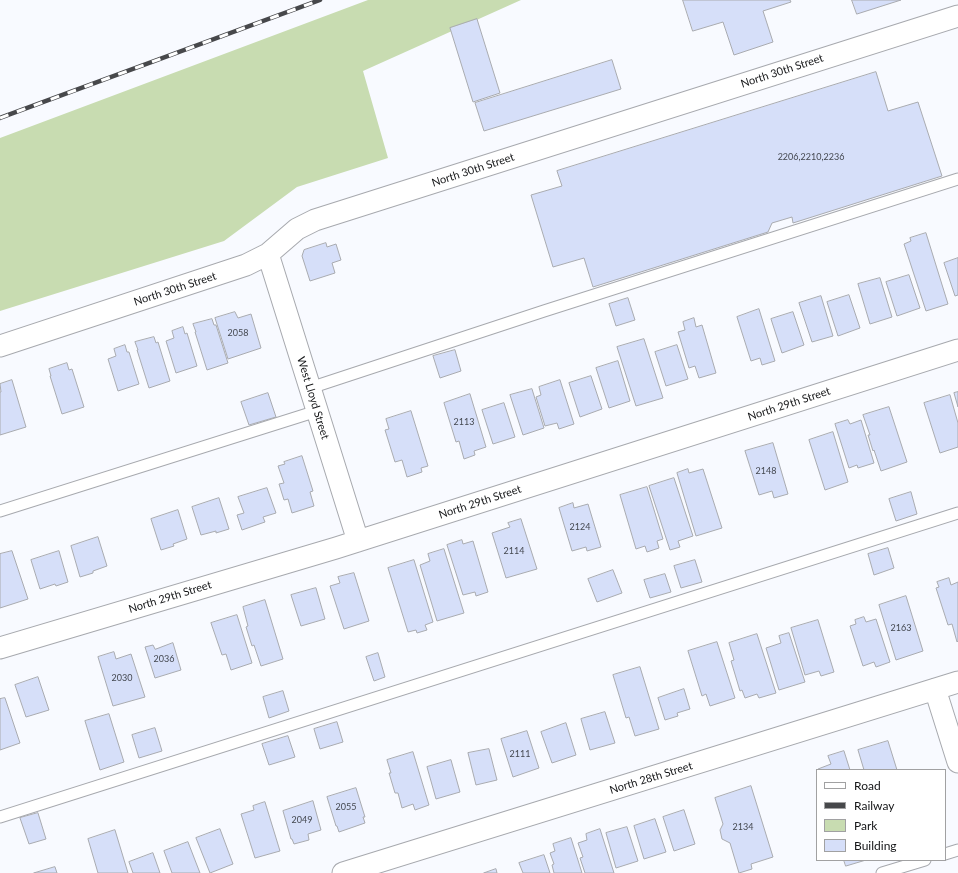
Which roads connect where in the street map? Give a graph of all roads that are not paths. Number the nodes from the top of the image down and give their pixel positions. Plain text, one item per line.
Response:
1 (958, 16) edge
2 (958, 179) edge
3 (268, 254) junction
4 (0, 346) edge
5 (958, 350) edge
6 (310, 388) junction
7 (317, 411) junction
8 (0, 511) edge
9 (958, 513) edge
10 (358, 541) junction
11 (0, 648) edge
12 (958, 682) edge
13 (935, 690) junction
14 (958, 762) edge
15 (0, 817) edge
16 (958, 850) edge
17 (946, 854) edge
18 (921, 861) edge
19 (343, 873) edge
20 (882, 873) edge

1 - 3 street, North 30th Street
2 - 6 lane
3 - 4 street, North 30th Street
3 - 6 street, West Lloyd Street
5 - 10 street, North 29th Street
6 - 7 street, West Lloyd Street
7 - 8 lane
7 - 10 street, West Lloyd Street
9 - 15 lane
10 - 11 street, North 29th Street
12 - 13 street, North 28th Street
13 - 14 street
13 - 19 street, North 28th Street
16 - 17 lane
18 - 20 lane

